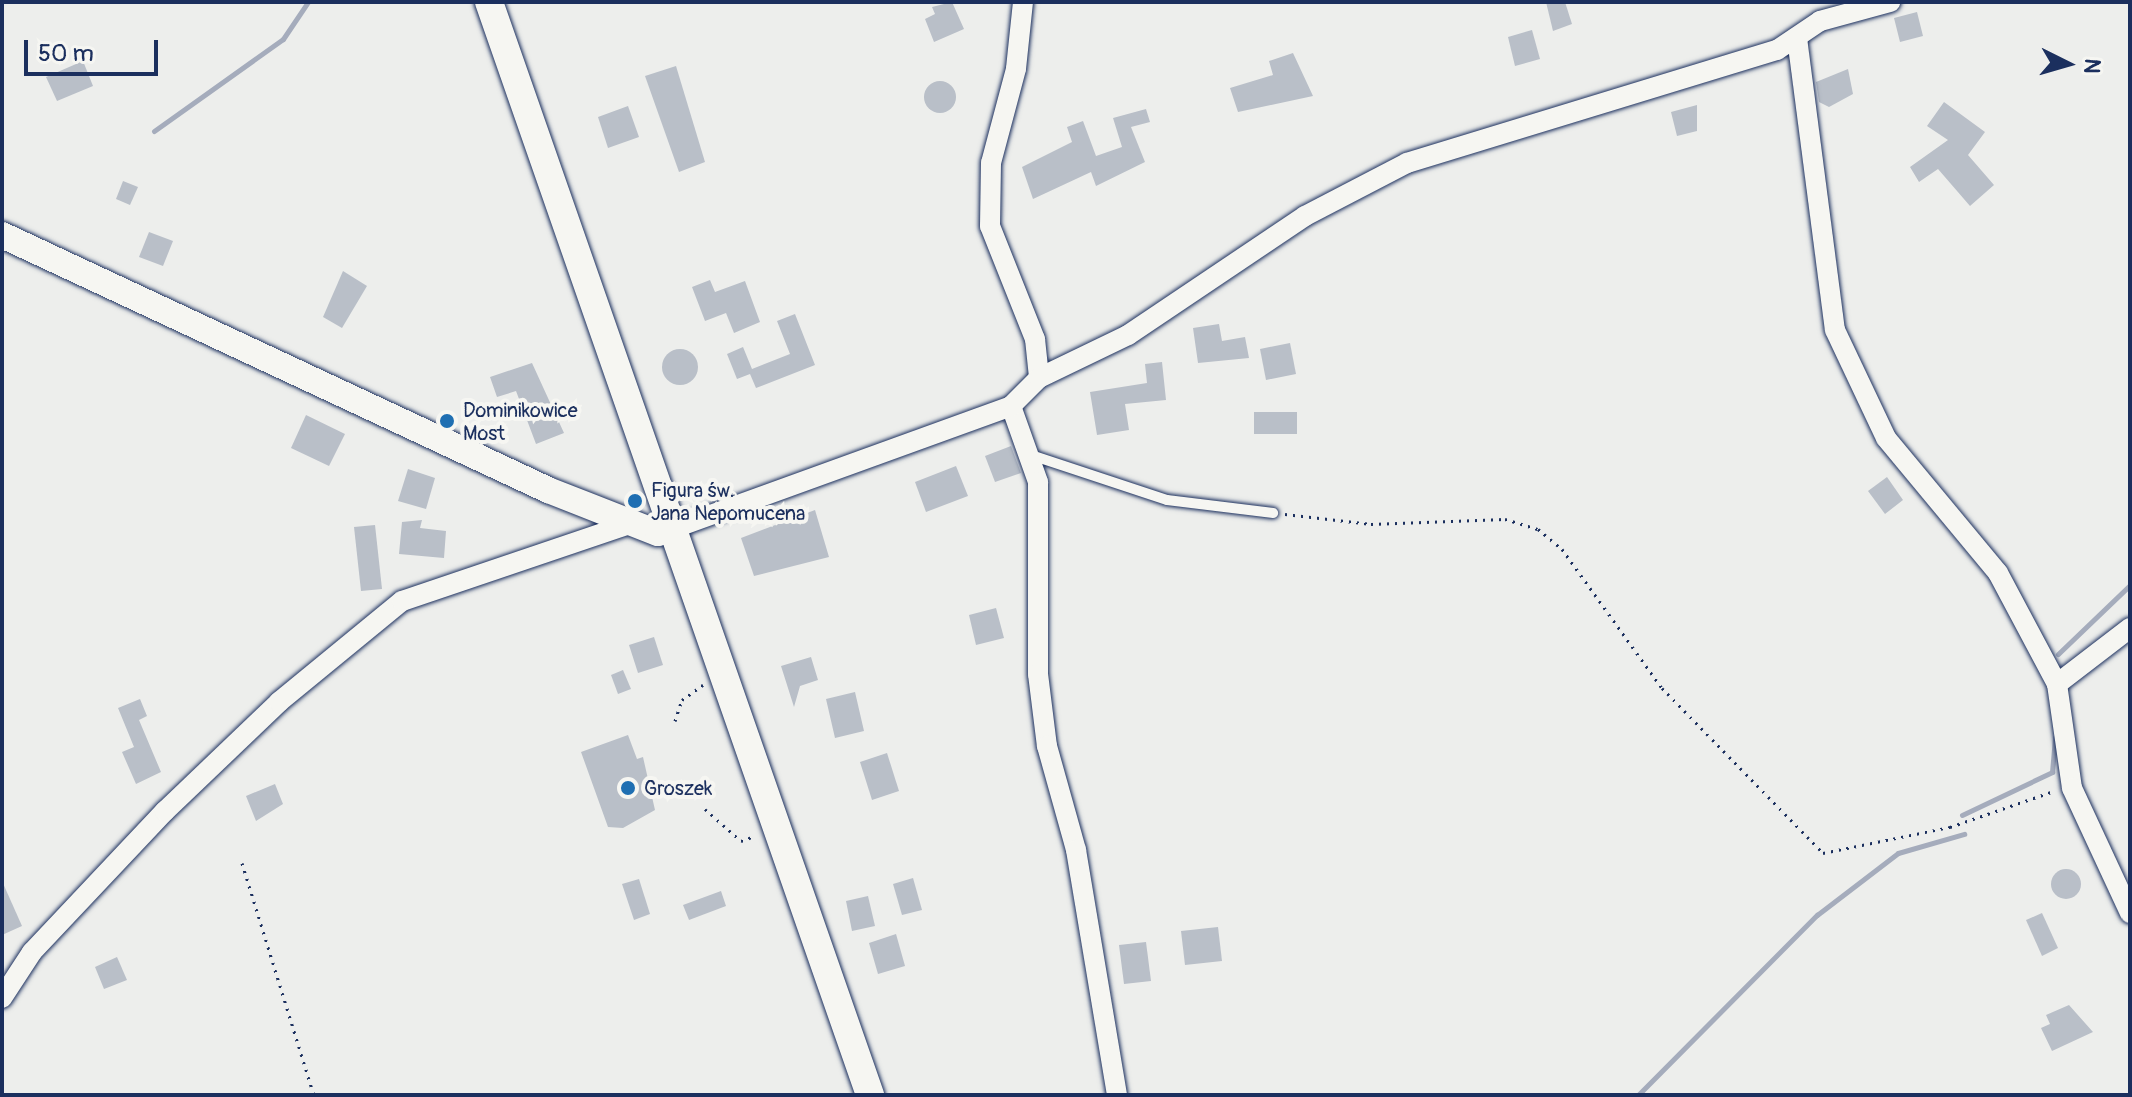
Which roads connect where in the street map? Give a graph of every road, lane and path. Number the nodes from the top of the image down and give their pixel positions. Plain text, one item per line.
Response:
1 (489, 2) edge
2 (1023, 2) edge
3 (1890, 2) edge
4 (1821, 12) edge
5 (1797, 38) junction
6 (2, 235) edge
7 (1039, 378) junction
8 (1011, 406) junction
9 (1034, 456) junction
10 (1273, 513) joint
11 (630, 524) junction
12 (672, 529) junction
13 (2130, 628) edge
14 (724, 677) junction
15 (2057, 684) junction
16 (675, 721) dead end
17 (2072, 788) junction
18 (705, 809) dead end
19 (777, 827) junction
20 (242, 863) dead end
21 (2130, 913) edge
22 (2, 998) edge
23 (314, 1095) edge
24 (870, 1095) edge
25 (1117, 1095) edge

1 - 12 main road
2 - 7 street
3 - 4 street
4 - 5 street
5 - 7 street
5 - 15 street
6 - 11 street
7 - 8 street
8 - 9 street
8 - 12 street
9 - 10 lane
9 - 25 street
10 - 17 path
11 - 12 street
11 - 22 street
12 - 14 main road
13 - 15 street
14 - 16 path
14 - 19 main road
15 - 17 street
17 - 21 street
18 - 19 path
19 - 24 main road
20 - 23 path

